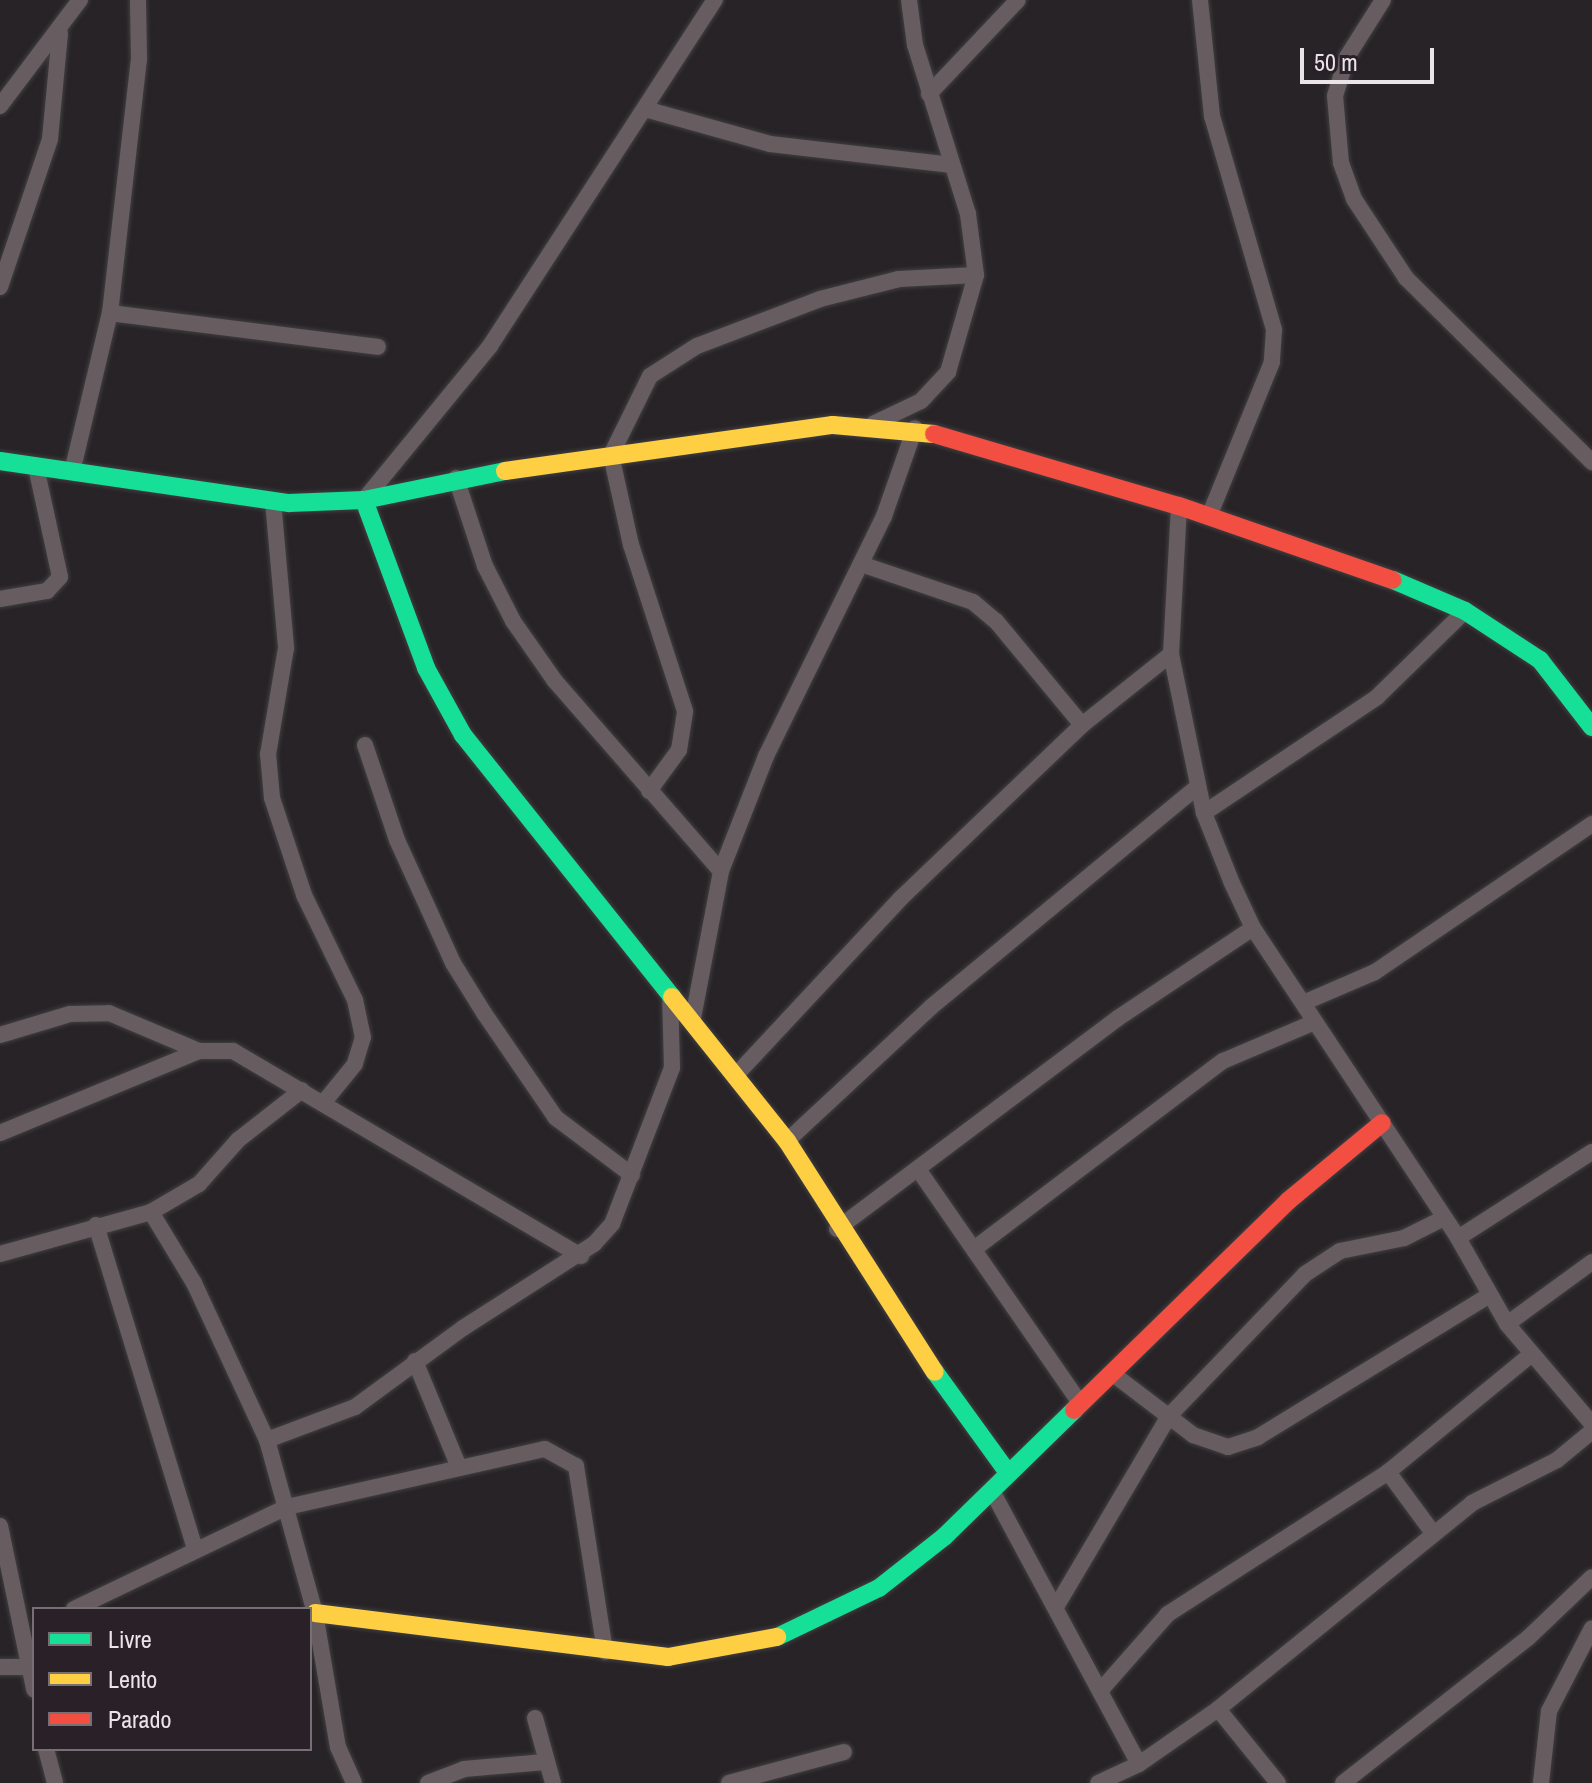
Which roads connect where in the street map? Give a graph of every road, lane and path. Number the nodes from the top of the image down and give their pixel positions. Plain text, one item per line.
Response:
1 (80, 0) edge
2 (138, 0) edge
3 (715, 0) edge
4 (909, 0) edge
5 (1018, 0) edge
6 (1200, 0) edge
7 (1383, 0) edge
8 (60, 33) junction
9 (929, 94) junction
10 (0, 106) edge
11 (645, 109) junction
12 (952, 165) junction
13 (976, 275) junction
14 (0, 287) edge
15 (110, 313) junction
16 (378, 347) dead end
17 (873, 424) junction
18 (915, 428) junction
19 (611, 455) junction
20 (1592, 462) edge
21 (5, 466) edge
22 (36, 467) junction
23 (72, 472) junction
24 (456, 478) junction
25 (364, 500) junction
26 (273, 501) junction
27 (1179, 506) junction
28 (1209, 516) junction
29 (861, 564) junction
30 (0, 599) edge
31 (1465, 611) junction
32 (1171, 654) junction
33 (1082, 725) junction
34 (1592, 727) edge
35 (365, 745) dead end
36 (1198, 786) junction
37 (649, 791) junction
38 (1204, 813) junction
39 (1592, 824) edge
40 (721, 871) junction
41 (1253, 928) junction
42 (670, 993) junction
43 (1303, 1003) junction
44 (693, 1018) junction
45 (1315, 1022) junction
46 (0, 1035) edge
47 (199, 1051) junction
48 (736, 1075) junction
49 (302, 1090) junction
50 (324, 1102) junction
51 (1382, 1123) junction
52 (0, 1133) edge
53 (787, 1141) junction
54 (1592, 1152) edge
55 (920, 1172) junction
56 (632, 1175) junction
57 (151, 1212) junction
58 (1444, 1218) junction
59 (96, 1225) junction
60 (837, 1229) junction
61 (1458, 1238) junction
62 (974, 1249) junction
63 (0, 1254) edge
64 (581, 1256) junction
65 (1592, 1262) edge
66 (1490, 1295) junction
67 (1507, 1324) junction
68 (1529, 1356) junction
69 (415, 1361) junction
70 (1113, 1374) junction
71 (1080, 1403) junction
72 (1169, 1416) junction
73 (1592, 1424) edge
74 (1592, 1431) edge
75 (267, 1440) junction
76 (458, 1465) junction
77 (1388, 1472) junction
78 (1008, 1473) junction
79 (992, 1491) junction
80 (287, 1507) junction
81 (0, 1526) edge
82 (1433, 1533) junction
83 (195, 1548) junction
84 (1592, 1577) edge
85 (78, 1607) edge
86 (1056, 1607) junction
87 (315, 1613) junction
88 (29, 1627) edge
89 (1592, 1628) edge
90 (605, 1652) junction
91 (0, 1667) edge
92 (29, 1667) junction
93 (32, 1680) edge
94 (1100, 1691) junction
95 (1218, 1709) junction
96 (535, 1718) dead end
97 (47, 1751) edge
98 (844, 1752) dead end
99 (545, 1762) junction
100 (1139, 1764) junction
101 (55, 1783) edge
102 (354, 1783) edge
103 (428, 1783) edge
104 (553, 1783) edge
105 (729, 1783) edge
106 (1098, 1783) edge
107 (1278, 1783) edge
108 (1343, 1783) edge
109 (1541, 1783) edge

1 - 8 street
2 - 15 street
3 - 11 street
4 - 9 street
5 - 9 street
6 - 28 street
7 - 20 street
8 - 10 street
8 - 14 street
9 - 12 street
11 - 12 street
11 - 25 street
12 - 13 street
13 - 17 street
13 - 19 street
15 - 16 street
15 - 23 street
17 - 18 street
17 - 19 street
18 - 27 street
18 - 29 street
19 - 24 street
19 - 37 street
21 - 22 street
22 - 23 street
22 - 30 street
23 - 26 street
24 - 25 street
24 - 37 street
25 - 26 street
25 - 42 street
26 - 50 street
27 - 28 street
27 - 32 street
28 - 31 street
29 - 33 street
29 - 40 street
31 - 34 street
31 - 38 street
32 - 33 street
32 - 36 street
33 - 48 street
35 - 56 street
36 - 38 street
36 - 53 street
37 - 40 street
38 - 41 street
39 - 43 street
40 - 44 street
41 - 43 street
41 - 55 street
42 - 44 street
42 - 56 street
43 - 45 street
44 - 48 street
45 - 51 street
45 - 62 street
46 - 47 street
47 - 49 street
47 - 52 street
48 - 53 street
49 - 50 street
49 - 57 street
50 - 64 street
51 - 58 street
51 - 70 street
53 - 60 street
54 - 61 street
55 - 60 street
55 - 62 street
56 - 64 street
57 - 59 street
57 - 75 street
58 - 61 street
58 - 72 street
59 - 63 street
59 - 83 street
60 - 78 street
61 - 66 street
62 - 71 street
64 - 69 street
65 - 67 street
66 - 67 street
66 - 72 street
67 - 68 street
68 - 73 street
68 - 77 street
69 - 75 street
69 - 76 street
70 - 71 street
70 - 72 street
71 - 78 street
72 - 86 street
74 - 82 street
75 - 80 street
76 - 80 street
76 - 90 street
77 - 82 street
77 - 94 street
78 - 79 street
79 - 86 street
79 - 90 street
80 - 83 street
80 - 87 street
81 - 88 street
82 - 95 street
83 - 85 street
84 - 108 street
86 - 94 street
87 - 90 street
87 - 102 street
88 - 92 street
89 - 109 street
91 - 92 street
92 - 93 street
94 - 100 street
95 - 100 street
95 - 107 street
96 - 99 street
97 - 101 street
98 - 105 street
99 - 103 street
99 - 104 street
100 - 106 street

